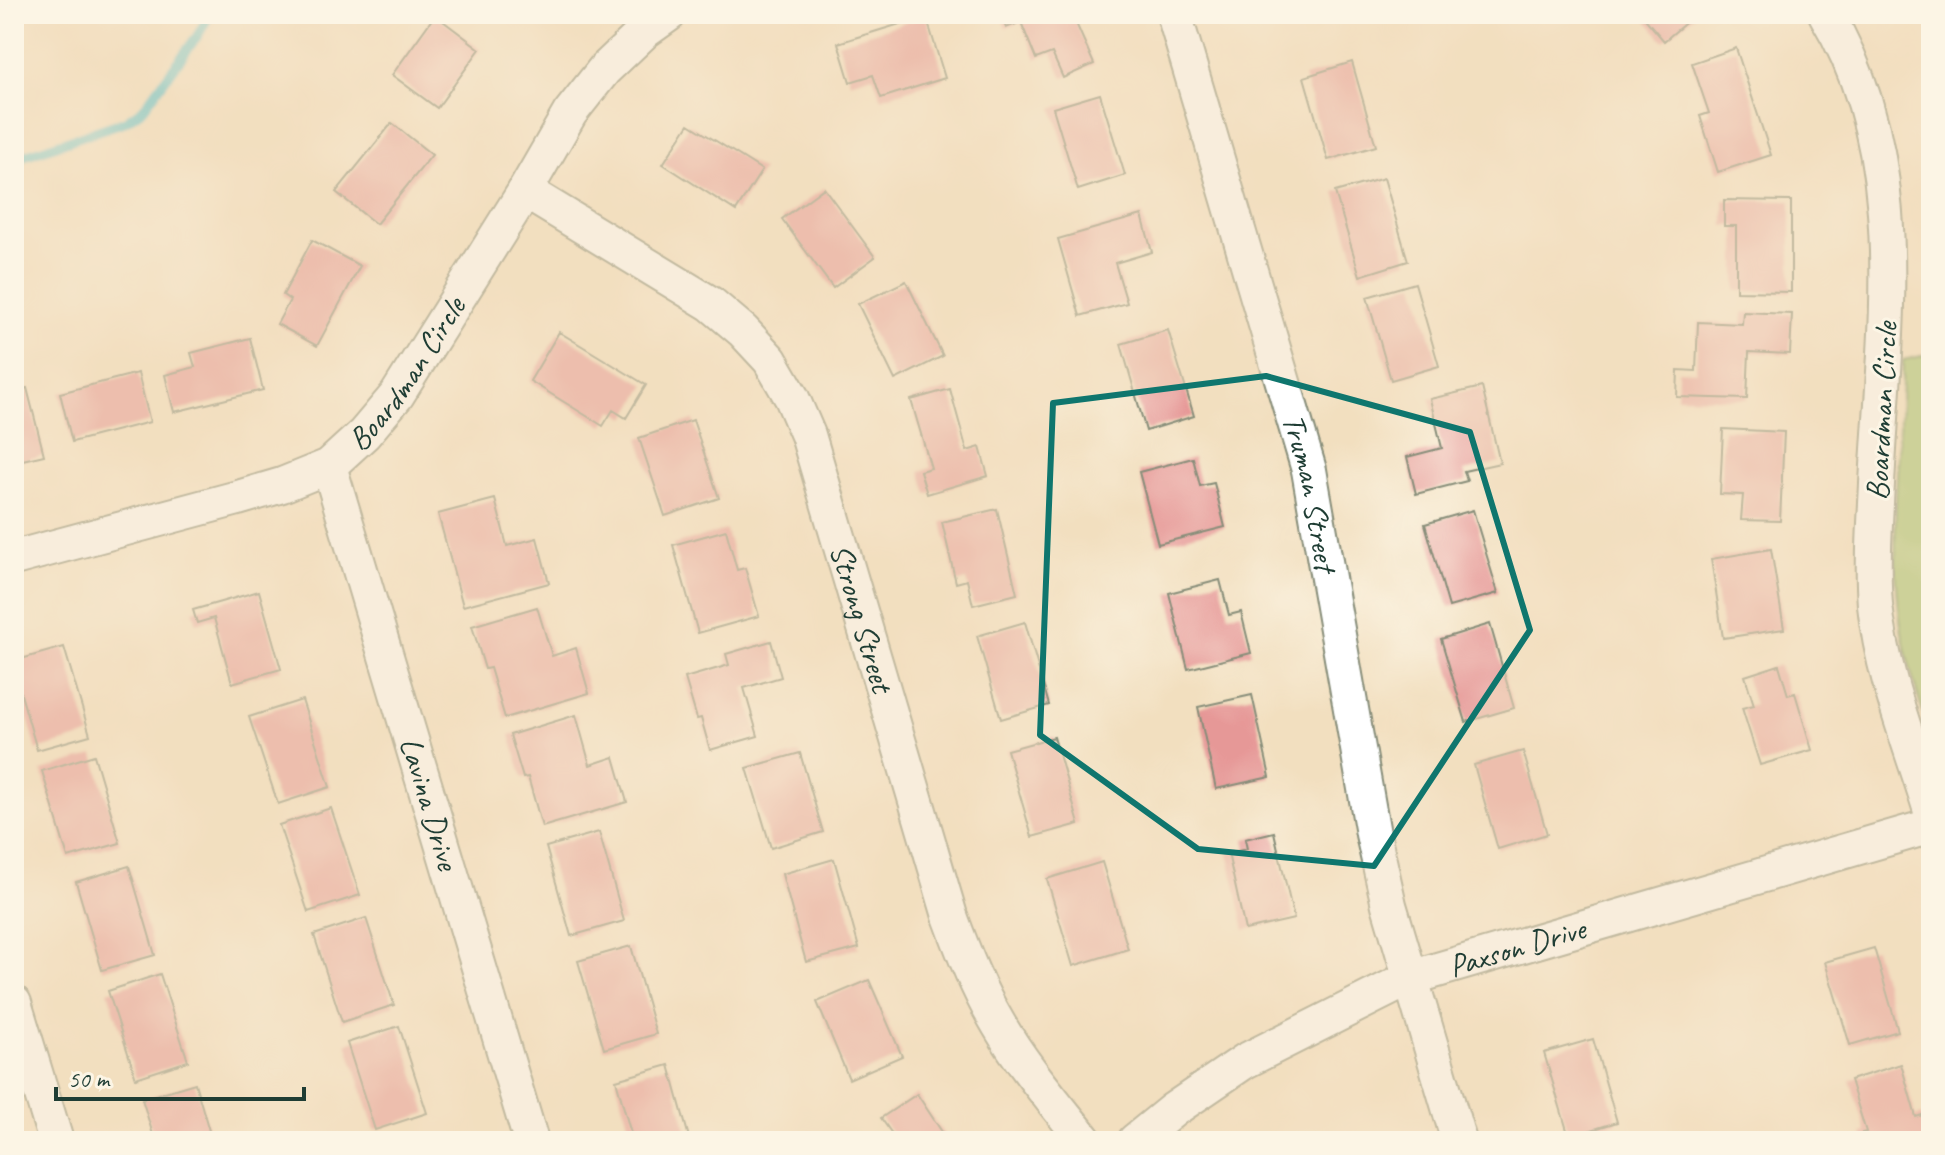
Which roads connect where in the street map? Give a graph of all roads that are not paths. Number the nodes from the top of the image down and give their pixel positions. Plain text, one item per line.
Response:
1 (669, 14) edge
2 (1174, 14) edge
3 (1826, 14) edge
4 (525, 191) junction
5 (329, 466) junction
6 (14, 558) edge
7 (1931, 811) edge
8 (1931, 826) edge
9 (1410, 978) junction
10 (14, 1003) edge
11 (56, 1141) edge
12 (531, 1141) edge
13 (1085, 1141) edge
14 (1135, 1141) edge
15 (1459, 1141) edge

1 - 4 street, Boardman Circle
2 - 9 street, Truman Street
3 - 7 street, Boardman Circle
4 - 5 street, Boardman Circle
4 - 13 street, Strong Street
5 - 6 street, Boardman Circle
5 - 12 street, Lavina Drive
8 - 9 street, Paxson Drive
9 - 14 street, Paxson Drive
9 - 15 street, Truman Street
10 - 11 street

